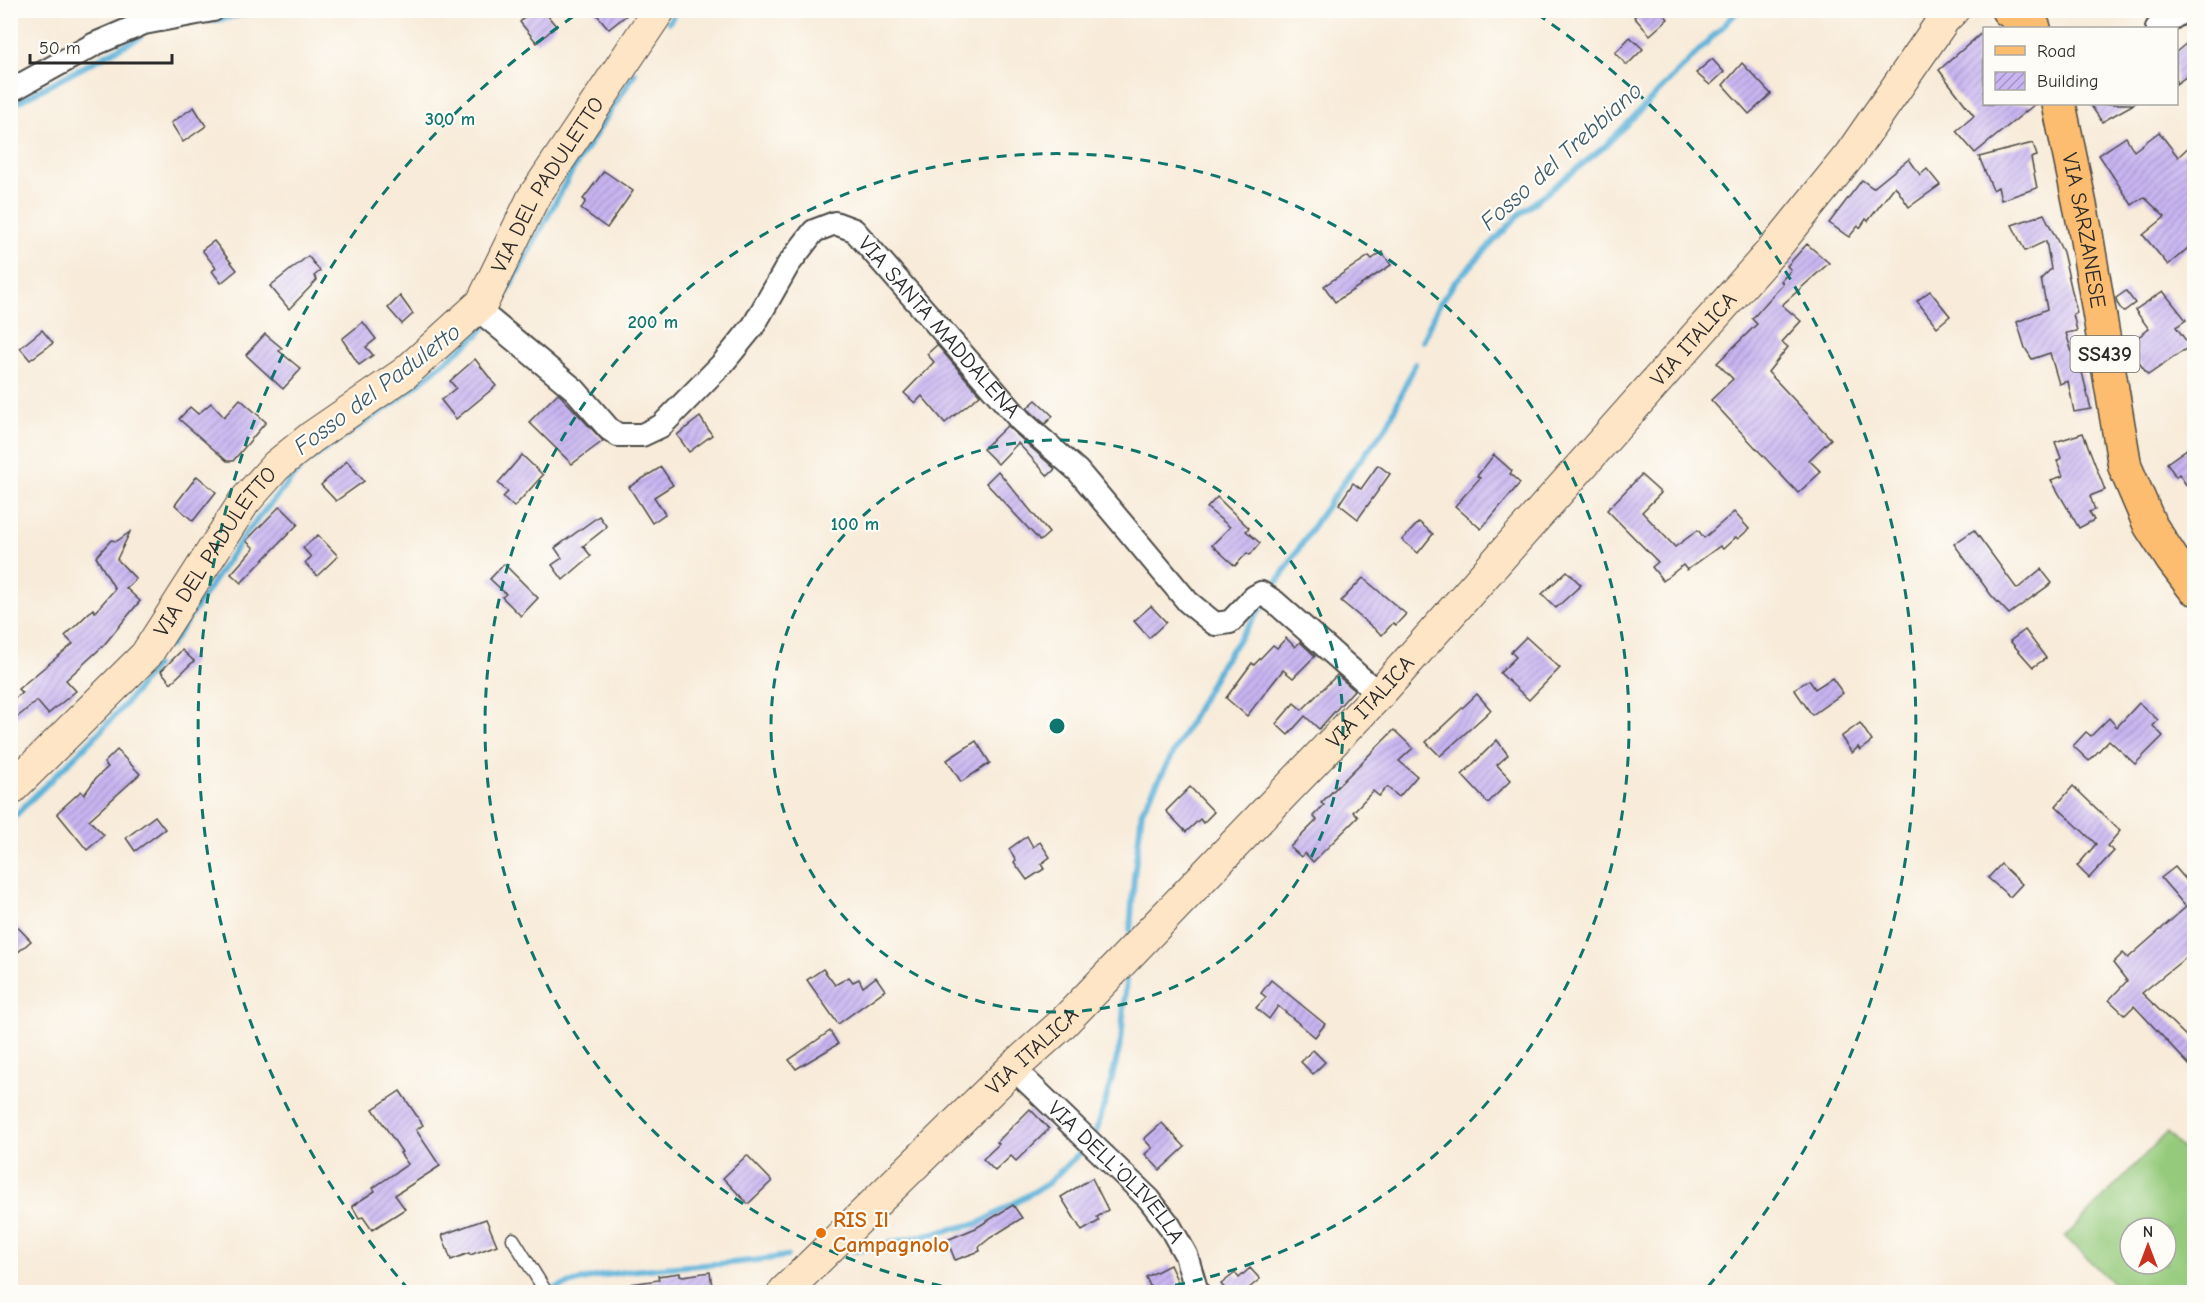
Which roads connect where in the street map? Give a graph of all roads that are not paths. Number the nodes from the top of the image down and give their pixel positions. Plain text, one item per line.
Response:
1 (213, 10) edge
2 (659, 10) edge
3 (1922, 10) edge
4 (1953, 10) edge
5 (2008, 10) edge
6 (2028, 10) edge
7 (2185, 10) edge
8 (139, 17) edge
9 (2034, 27) edge
10 (2035, 27) edge
11 (2159, 27) edge
12 (1910, 67) junction
13 (10, 91) edge
14 (2059, 105) edge
15 (485, 316) junction
16 (2194, 588) edge
17 (1379, 693) junction
18 (10, 790) edge
19 (1013, 1068) junction
20 (513, 1239) dead end
21 (543, 1288) edge
22 (784, 1293) edge
23 (1197, 1293) edge

1 - 8 street
2 - 15 main road, VIA DEL PADULETTO
3 - 12 main road, VIA ITALICA
4 - 12 main road, VIA ITALICA
5 - 9 main road
6 - 10 main road
7 - 11 street
8 - 13 street
12 - 17 main road, VIA ITALICA
14 - 16 main road, VIA SARZANESE / SS439
15 - 17 street, VIA SANTA MADDALENA
15 - 18 main road, VIA DEL PADULETTO
17 - 19 main road, VIA ITALICA
19 - 22 main road, VIA ITALICA
19 - 23 street, VIA DELL'OLIVELLA
20 - 21 lane

